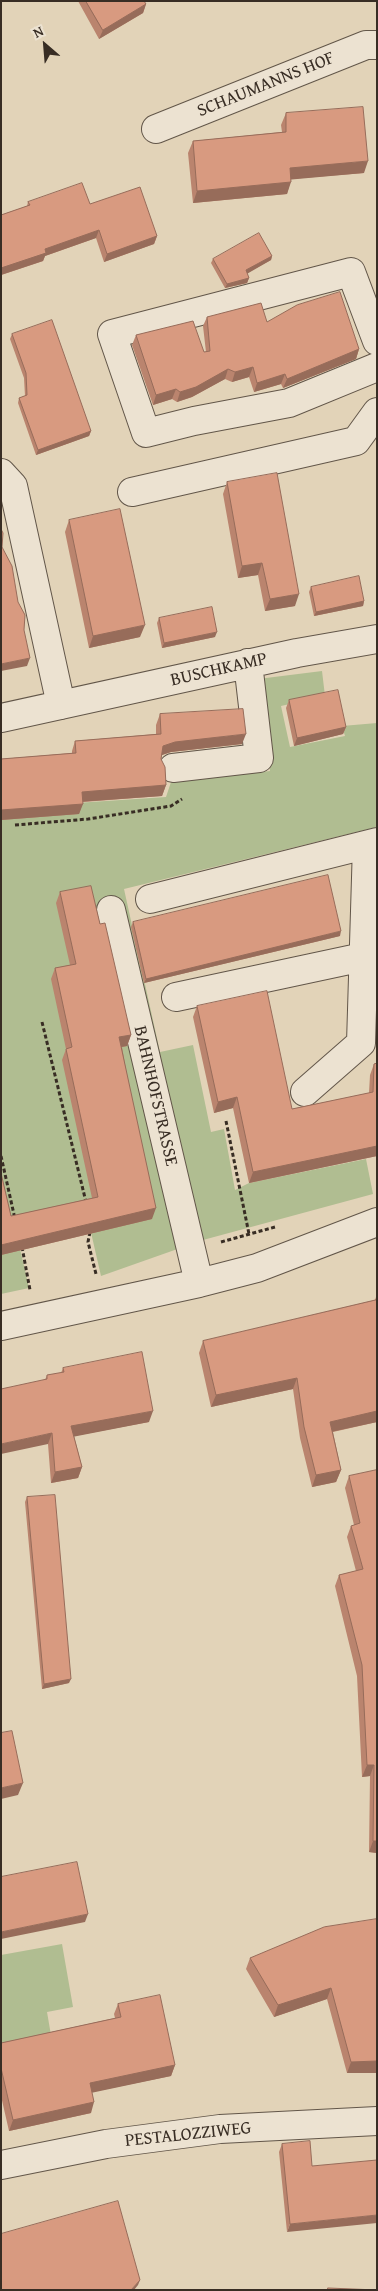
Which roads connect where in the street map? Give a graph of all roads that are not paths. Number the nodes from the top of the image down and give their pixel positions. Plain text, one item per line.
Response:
1 (377, 45) edge
2 (156, 129) dead end
3 (377, 341) edge
4 (377, 367) edge
5 (377, 412) edge
6 (1, 473) edge
7 (132, 492) dead end
8 (377, 639) edge
9 (248, 663) junction
10 (61, 705) junction
11 (1, 718) edge
12 (173, 768) dead end
13 (372, 843) edge
14 (150, 899) dead end
15 (112, 910) dead end
16 (364, 957) junction
17 (176, 997) dead end
18 (305, 1092) dead end
19 (377, 1222) edge
20 (200, 1283) junction
21 (1, 1326) edge
22 (377, 2121) edge
23 (1, 2165) edge

1 - 2 street, SCHAUMANNS HOF
3 - 4 street
5 - 7 street
6 - 10 street
8 - 9 street, BUSCHKAMP
9 - 10 street, BUSCHKAMP
9 - 12 street
10 - 11 street, BUSCHKAMP
13 - 14 street
13 - 16 street
15 - 20 street, BAHNHOFSTRASSE
16 - 17 street
16 - 18 street
19 - 20 street
20 - 21 street
22 - 23 street, PESTALOZZIWEG

